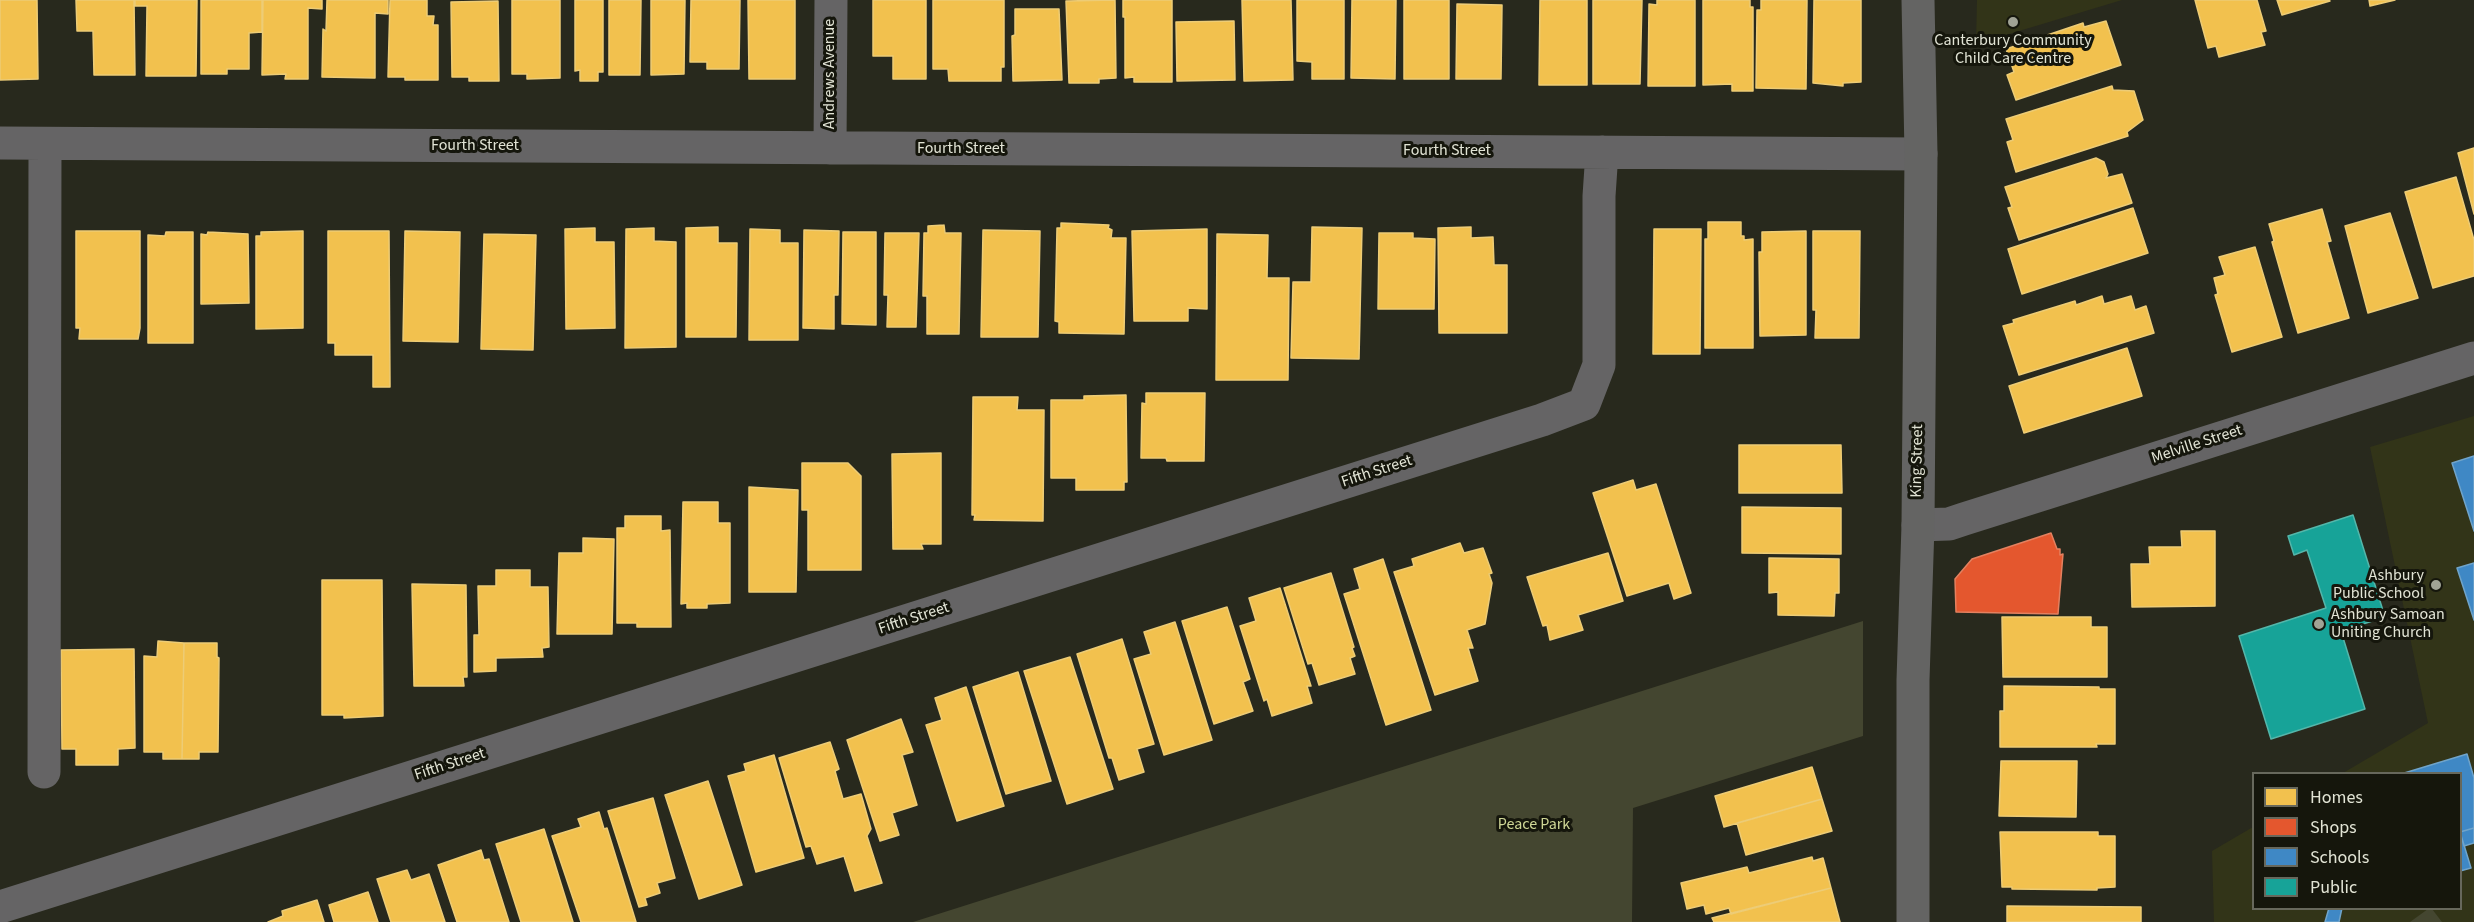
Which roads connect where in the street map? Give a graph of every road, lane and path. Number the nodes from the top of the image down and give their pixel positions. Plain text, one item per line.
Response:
1 (831, 0) edge
2 (1918, 0) edge
3 (0, 143) edge
4 (45, 144) junction
5 (830, 148) junction
6 (1602, 152) junction
7 (1921, 154) junction
8 (2474, 358) edge
9 (1918, 525) junction
10 (44, 772) dead end
11 (0, 908) edge
12 (1913, 922) edge

1 - 5 street, Andrews Avenue
2 - 7 main road, King Street
3 - 4 street, Fourth Street
4 - 5 street, Fourth Street
4 - 10 street
5 - 6 street, Fourth Street
6 - 7 street, Fourth Street
6 - 11 street, Fifth Street
7 - 9 main road, King Street
8 - 9 street, Melville Street
9 - 12 main road, King Street

